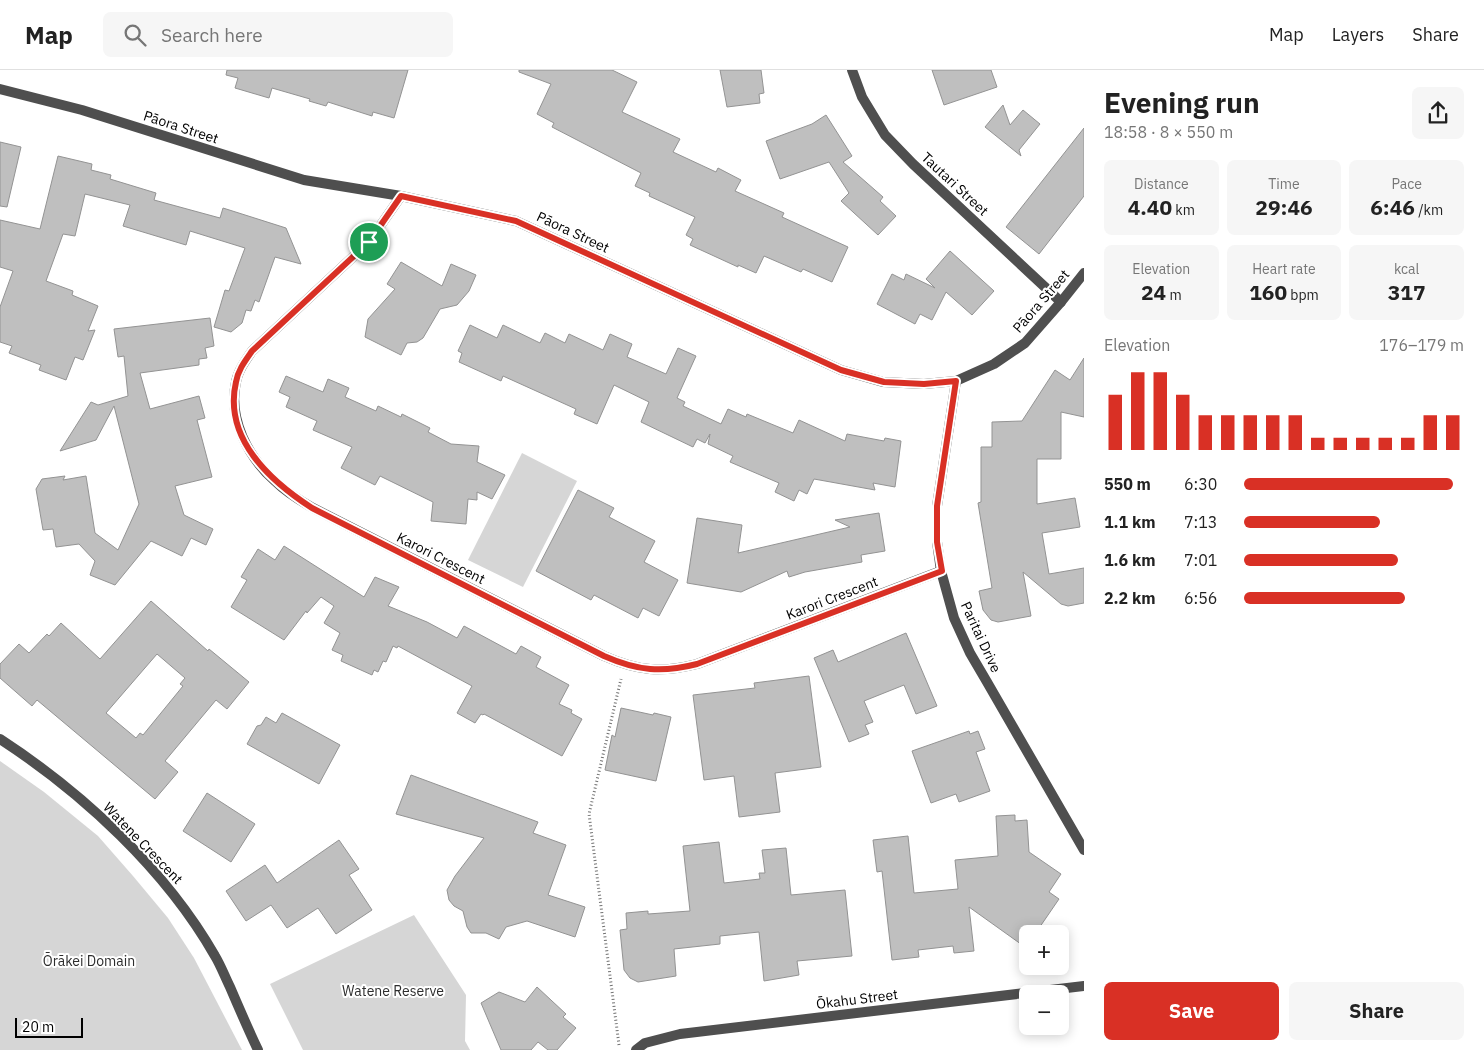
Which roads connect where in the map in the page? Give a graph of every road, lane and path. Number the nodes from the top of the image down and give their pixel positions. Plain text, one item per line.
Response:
1 (852, 70) edge
2 (0, 89) edge
3 (401, 196) junction
4 (1084, 273) edge
5 (1061, 302) junction
6 (956, 381) junction
7 (942, 571) junction
8 (624, 665) junction
9 (0, 739) edge
10 (1084, 850) edge
11 (1084, 986) edge
12 (619, 1045) dead end
13 (258, 1050) edge
14 (636, 1050) edge

1 - 5 street, Tautari Street
2 - 3 street, Pāora Street
3 - 6 street, Pāora Street
3 - 8 street, Karori Crescent
4 - 5 street, Pāora Street
5 - 6 street, Pāora Street
6 - 7 street, Paritai Drive
7 - 8 street, Karori Crescent
7 - 10 street, Paritai Drive
8 - 12 path
9 - 13 street, Watene Crescent
11 - 14 street, Ōkahu Street

